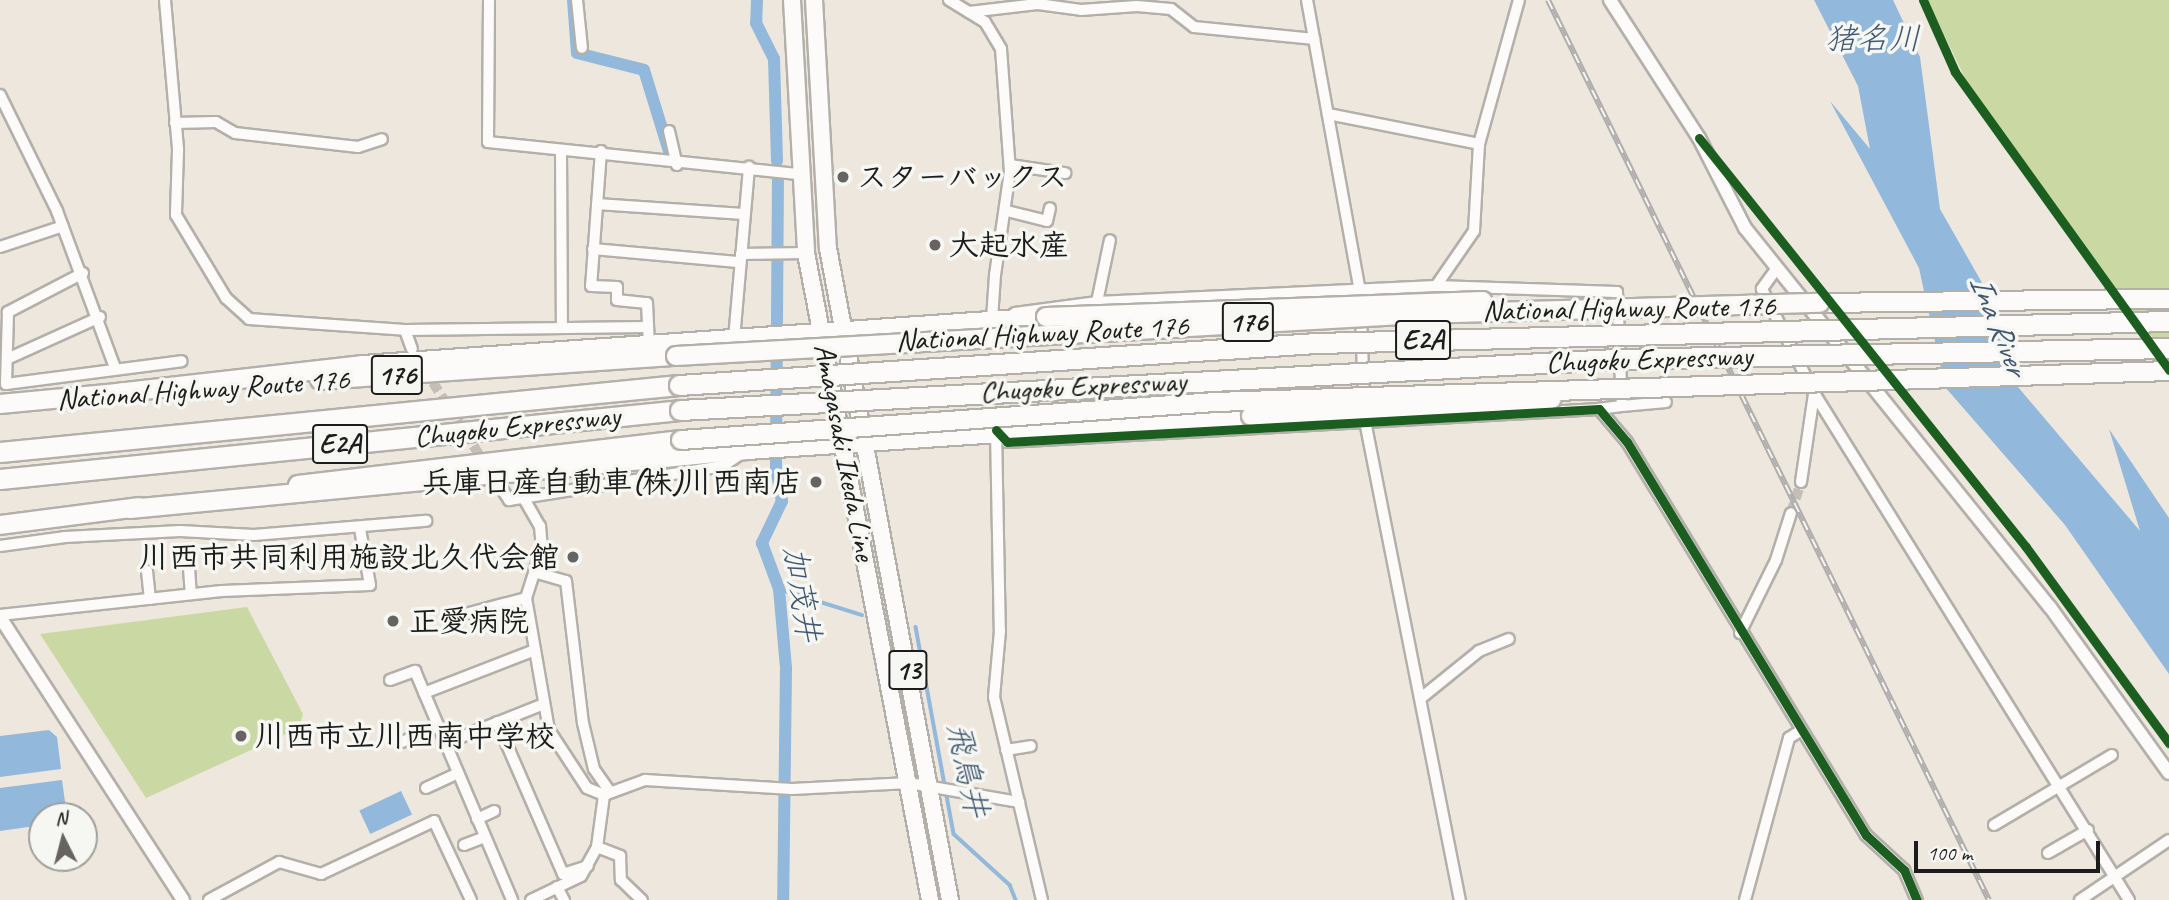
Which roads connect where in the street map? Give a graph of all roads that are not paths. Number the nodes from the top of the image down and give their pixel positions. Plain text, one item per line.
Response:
1 (165, 0) edge
2 (489, 0) edge
3 (577, 0) edge
4 (792, 0) edge
5 (814, 0) edge
6 (949, 0) edge
7 (1307, 0) edge
8 (1519, 0) edge
9 (1610, 0) edge
10 (969, 12) junction
11 (1314, 39) junction
12 (582, 48) dead end
13 (0, 96) edge
14 (1328, 114) junction
15 (175, 122) junction
16 (669, 131) dead end
17 (382, 139) dead end
18 (1479, 144) junction
19 (561, 149) junction
20 (601, 152) junction
21 (677, 165) junction
22 (1010, 165) junction
23 (749, 167) junction
24 (1065, 173) dead end
25 (797, 174) junction
26 (597, 204) junction
27 (1050, 208) dead end
28 (1007, 211) junction
29 (744, 214) junction
30 (64, 226) junction
31 (1110, 240) dead end
32 (0, 247) edge
33 (593, 250) junction
34 (806, 253) junction
35 (741, 258) junction
36 (1777, 268) junction
37 (83, 273) junction
38 (1436, 286) junction
39 (1360, 290) junction
40 (2169, 299) edge
41 (1097, 302) junction
42 (1651, 306) junction
43 (4, 312) edge
44 (100, 317) junction
45 (992, 320) junction
46 (2169, 321) edge
47 (275, 323) junction
48 (562, 327) junction
49 (648, 327) junction
50 (846, 329) junction
51 (405, 330) junction
52 (821, 331) junction
53 (259, 334) dead end
54 (734, 339) junction
55 (649, 346) junction
56 (2169, 348) edge
57 (412, 349) dead end
58 (7, 359) junction
59 (182, 361) dead end
60 (115, 368) junction
61 (2169, 371) edge
62 (1699, 382) junction
63 (3, 384) edge
64 (117, 393) junction
65 (1814, 393) junction
66 (1666, 402) dead end
67 (0, 404) edge
68 (1622, 406) junction
69 (1599, 409) junction
70 (1365, 422) junction
71 (996, 430) junction
72 (867, 440) junction
73 (842, 443) junction
74 (747, 450) junction
75 (0, 452) edge
76 (0, 479) edge
77 (1801, 482) tunnel mouth
78 (500, 486) dead end
79 (523, 497) junction
80 (130, 509) junction
81 (1791, 513) tunnel mouth
82 (426, 521) dead end
83 (0, 526) edge
84 (360, 529) junction
85 (0, 546) edge
86 (188, 568) dead end
87 (148, 572) dead end
88 (534, 572) junction
89 (191, 594) junction
90 (526, 598) junction
91 (150, 599) junction
92 (469, 613) dead end
93 (0, 616) edge
94 (1740, 634) junction
95 (1509, 639) dead end
96 (535, 650) junction
97 (390, 680) dead end
98 (424, 693) junction
99 (1421, 698) junction
100 (544, 704) junction
101 (497, 722) junction
102 (438, 726) junction
103 (1800, 731) junction
104 (402, 742) dead end
105 (446, 743) junction
106 (1031, 746) dead end
107 (1006, 750) junction
108 (2112, 755) dead end
109 (458, 773) junction
110 (2169, 773) edge
111 (909, 783) junction
112 (928, 786) junction
113 (2059, 786) junction
114 (426, 788) dead end
115 (607, 794) junction
116 (1019, 803) junction
117 (494, 811) dead end
118 (477, 819) junction
119 (1994, 825) dead end
120 (2088, 830) junction
121 (485, 837) junction
122 (2169, 840) edge
123 (464, 845) dead end
124 (597, 847) junction
125 (2048, 853) dead end
126 (588, 866) junction
127 (2116, 876) junction
128 (557, 887) junction
129 (183, 900) edge
130 (209, 900) edge
131 (471, 900) edge
132 (512, 900) edge
133 (531, 900) edge
134 (564, 900) edge
135 (642, 900) edge
136 (930, 900) edge
137 (950, 900) edge
138 (1042, 900) edge
139 (1460, 900) edge
140 (1745, 900) edge
141 (1917, 900) edge
142 (2080, 900) edge
143 (2129, 900) edge

1 - 15 street
2 - 19 street
3 - 12 street
4 - 25 main road, Amagasaki Ikeda Line / 13
5 - 50 main road, Amagasaki Ikeda Line / 13
6 - 10 street
7 - 11 street
8 - 18 street
9 - 36 street
10 - 11 street
10 - 22 street
11 - 14 street
13 - 30 street
14 - 18 street
14 - 39 street
15 - 17 street
15 - 47 street
16 - 21 street
18 - 38 street
19 - 20 street
19 - 48 street
20 - 21 street
20 - 26 street
21 - 23 street
22 - 24 street
22 - 28 street
23 - 25 street
23 - 29 street
25 - 34 main road, Amagasaki Ikeda Line / 13
26 - 29 street
26 - 33 street
27 - 28 street
28 - 45 street
29 - 35 street
30 - 32 street
30 - 37 street
31 - 41 street
33 - 35 street
33 - 49 street
34 - 35 street
34 - 52 main road, Amagasaki Ikeda Line / 13
35 - 54 street
36 - 65 street
36 - 110 street
37 - 43 street
37 - 44 street
38 - 39 street
38 - 68 street
39 - 41 street
39 - 70 street
40 - 42 highway, National Highway Route 176 / 176, bridge
41 - 45 street
42 - 45 highway, bridge
42 - 64 highway, National Highway Route 176 / 176, bridge
43 - 58 street
44 - 58 street
44 - 60 street
45 - 50 highway
46 - 75 highway, Chugoku Expressway / E2A, bridge
47 - 51 street
47 - 53 street
48 - 49 street
48 - 51 street
49 - 55 street
50 - 52 highway
50 - 72 main road, Amagasaki Ikeda Line / 13
51 - 57 street
52 - 54 highway
52 - 73 main road, Amagasaki Ikeda Line / 13
54 - 55 highway
55 - 64 highway
56 - 76 highway, Chugoku Expressway / E2A, bridge
58 - 63 street
59 - 60 street
60 - 63 street
61 - 62 highway, bridge
62 - 71 highway, bridge
62 - 80 highway, bridge
64 - 67 highway, National Highway Route 176 / 176
65 - 77 street
65 - 113 street
66 - 68 street
68 - 69 street
69 - 70 street
69 - 94 street
70 - 71 street
70 - 99 street
71 - 72 highway
71 - 107 street
72 - 73 highway
72 - 112 main road, Amagasaki Ikeda Line / 13
73 - 74 highway
73 - 111 main road, Amagasaki Ikeda Line / 13
74 - 79 street
74 - 80 highway
78 - 79 street
79 - 88 street
80 - 83 highway
81 - 94 street
82 - 84 street
84 - 85 street
84 - 89 street
86 - 89 street
87 - 91 street
88 - 90 street
88 - 115 street
89 - 91 street
90 - 92 street
90 - 96 street
91 - 93 street
93 - 129 street
94 - 103 street
95 - 99 street
96 - 98 street
96 - 100 street
97 - 98 street
98 - 102 street
99 - 139 street
100 - 101 street
100 - 115 street
101 - 105 street
101 - 126 street
102 - 104 street
102 - 105 street
103 - 140 street
103 - 141 street
105 - 109 street
106 - 107 street
107 - 116 street
108 - 113 street
109 - 114 street
109 - 118 street
111 - 112 street
111 - 115 street
111 - 136 main road, Amagasaki Ikeda Line / 13
112 - 116 street
112 - 137 main road, Amagasaki Ikeda Line / 13
113 - 119 street
113 - 120 street
115 - 124 street
116 - 138 street
117 - 118 street
118 - 121 street
120 - 125 street
120 - 127 street
121 - 123 street
121 - 132 street
122 - 127 street
124 - 126 street
124 - 135 street
126 - 128 street
127 - 142 street
127 - 143 street
128 - 133 street
128 - 134 street
130 - 131 street

